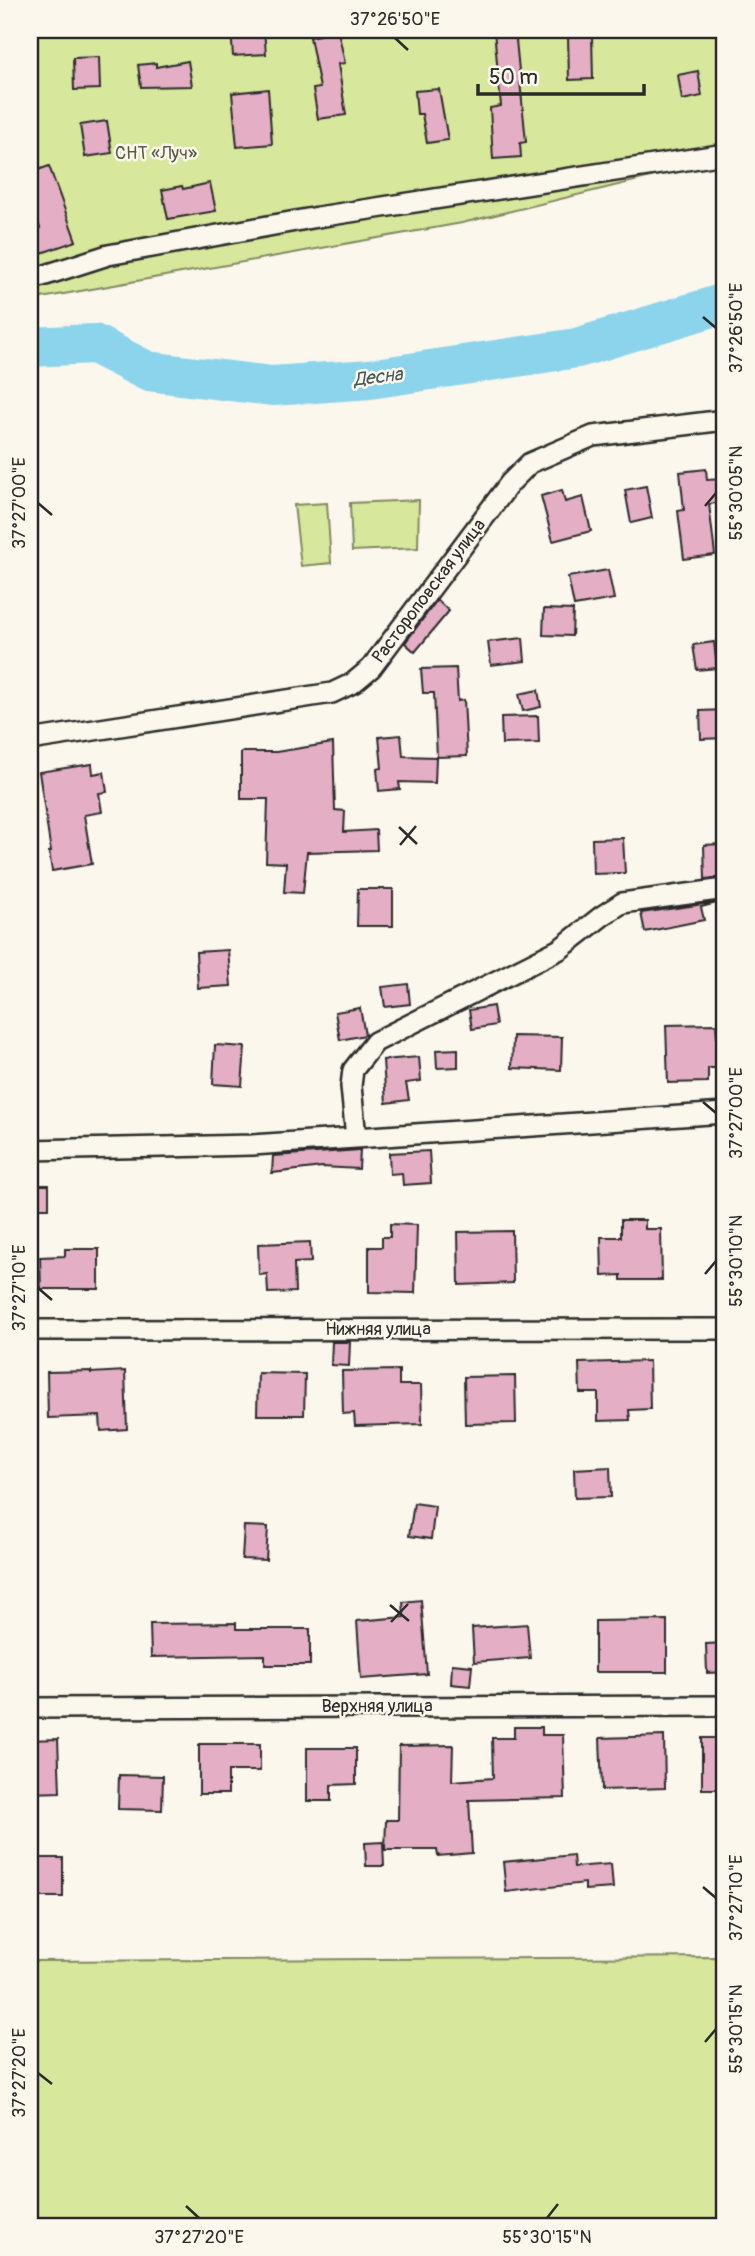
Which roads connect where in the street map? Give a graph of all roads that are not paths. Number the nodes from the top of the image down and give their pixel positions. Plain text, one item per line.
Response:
1 (725, 154) edge
2 (30, 281) edge
3 (725, 420) edge
4 (30, 740) edge
5 (725, 889) edge
6 (725, 1113) edge
7 (356, 1138) junction
8 (30, 1150) edge
9 (725, 1329) edge
10 (30, 1330) edge
11 (725, 1706) edge
12 (30, 1708) edge

1 - 2 street
3 - 4 street, Растороповская улица
5 - 7 street
6 - 7 street
7 - 8 street
9 - 10 street, Нижняя улица
11 - 12 street, Верхняя улица

